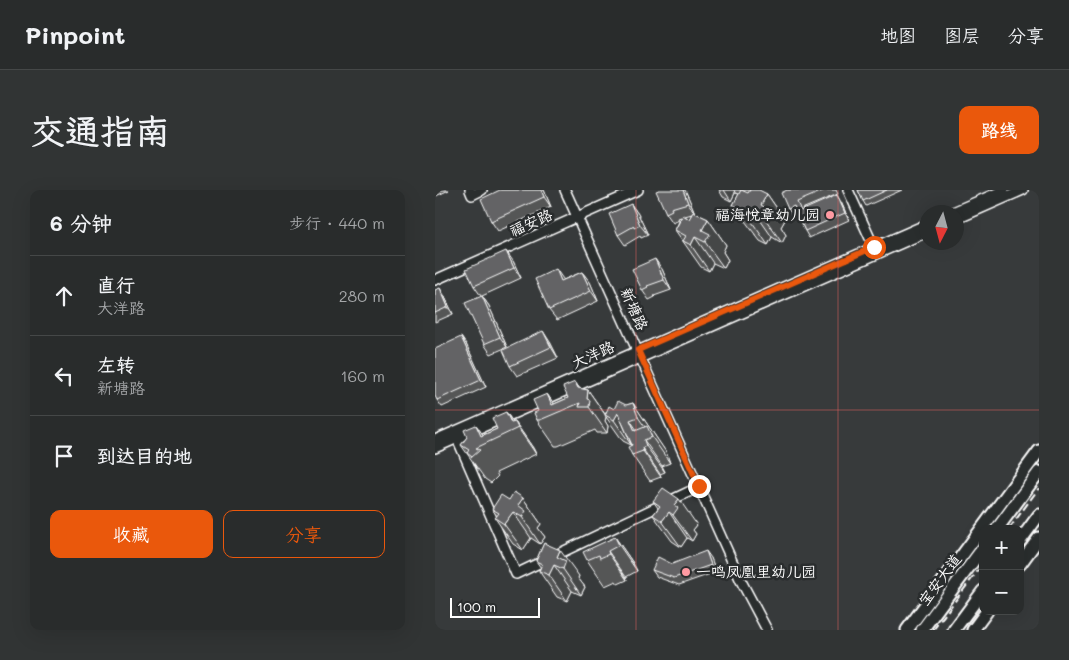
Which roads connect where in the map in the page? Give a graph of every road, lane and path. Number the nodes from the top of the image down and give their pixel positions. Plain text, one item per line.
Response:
1 (470, 190) edge
2 (482, 190) edge
3 (565, 190) edge
4 (638, 190) edge
5 (848, 190) edge
6 (1023, 190) edge
7 (1000, 193) edge
8 (964, 208) edge
9 (964, 215) edge
10 (578, 218) junction
11 (919, 227) edge
12 (919, 235) edge
13 (874, 247) junction
14 (435, 280) edge
15 (639, 354) junction
16 (457, 438) junction
17 (435, 440) edge
18 (435, 448) edge
19 (1039, 451) edge
20 (1039, 472) edge
21 (699, 486) junction
22 (1039, 515) edge
23 (1000, 525) edge
24 (1024, 536) edge
25 (1039, 538) edge
26 (979, 553) edge
27 (1024, 559) edge
28 (979, 597) edge
29 (984, 615) edge
30 (977, 627) edge
31 (767, 630) edge
32 (907, 630) edge
33 (922, 630) edge
34 (954, 630) edge

1 - 2 street
3 - 10 street, 新塘路
4 - 10 street, 福安路
5 - 13 street
6 - 7 street
7 - 8 street
7 - 9 street
10 - 14 street, 福安路
10 - 15 street, 新塘路
11 - 13 street, 大洋路
12 - 15 street, 大洋路
13 - 15 street, 大洋路
15 - 16 street, 大洋路
15 - 17 street, 大洋路
15 - 21 street, 新塘路
16 - 18 street, 大洋路
16 - 21 street
19 - 32 main road
20 - 23 main road
21 - 31 street, 新塘路
22 - 24 main road
25 - 27 main road
26 - 33 main road, 宝安大道
28 - 34 main road
29 - 30 main road

